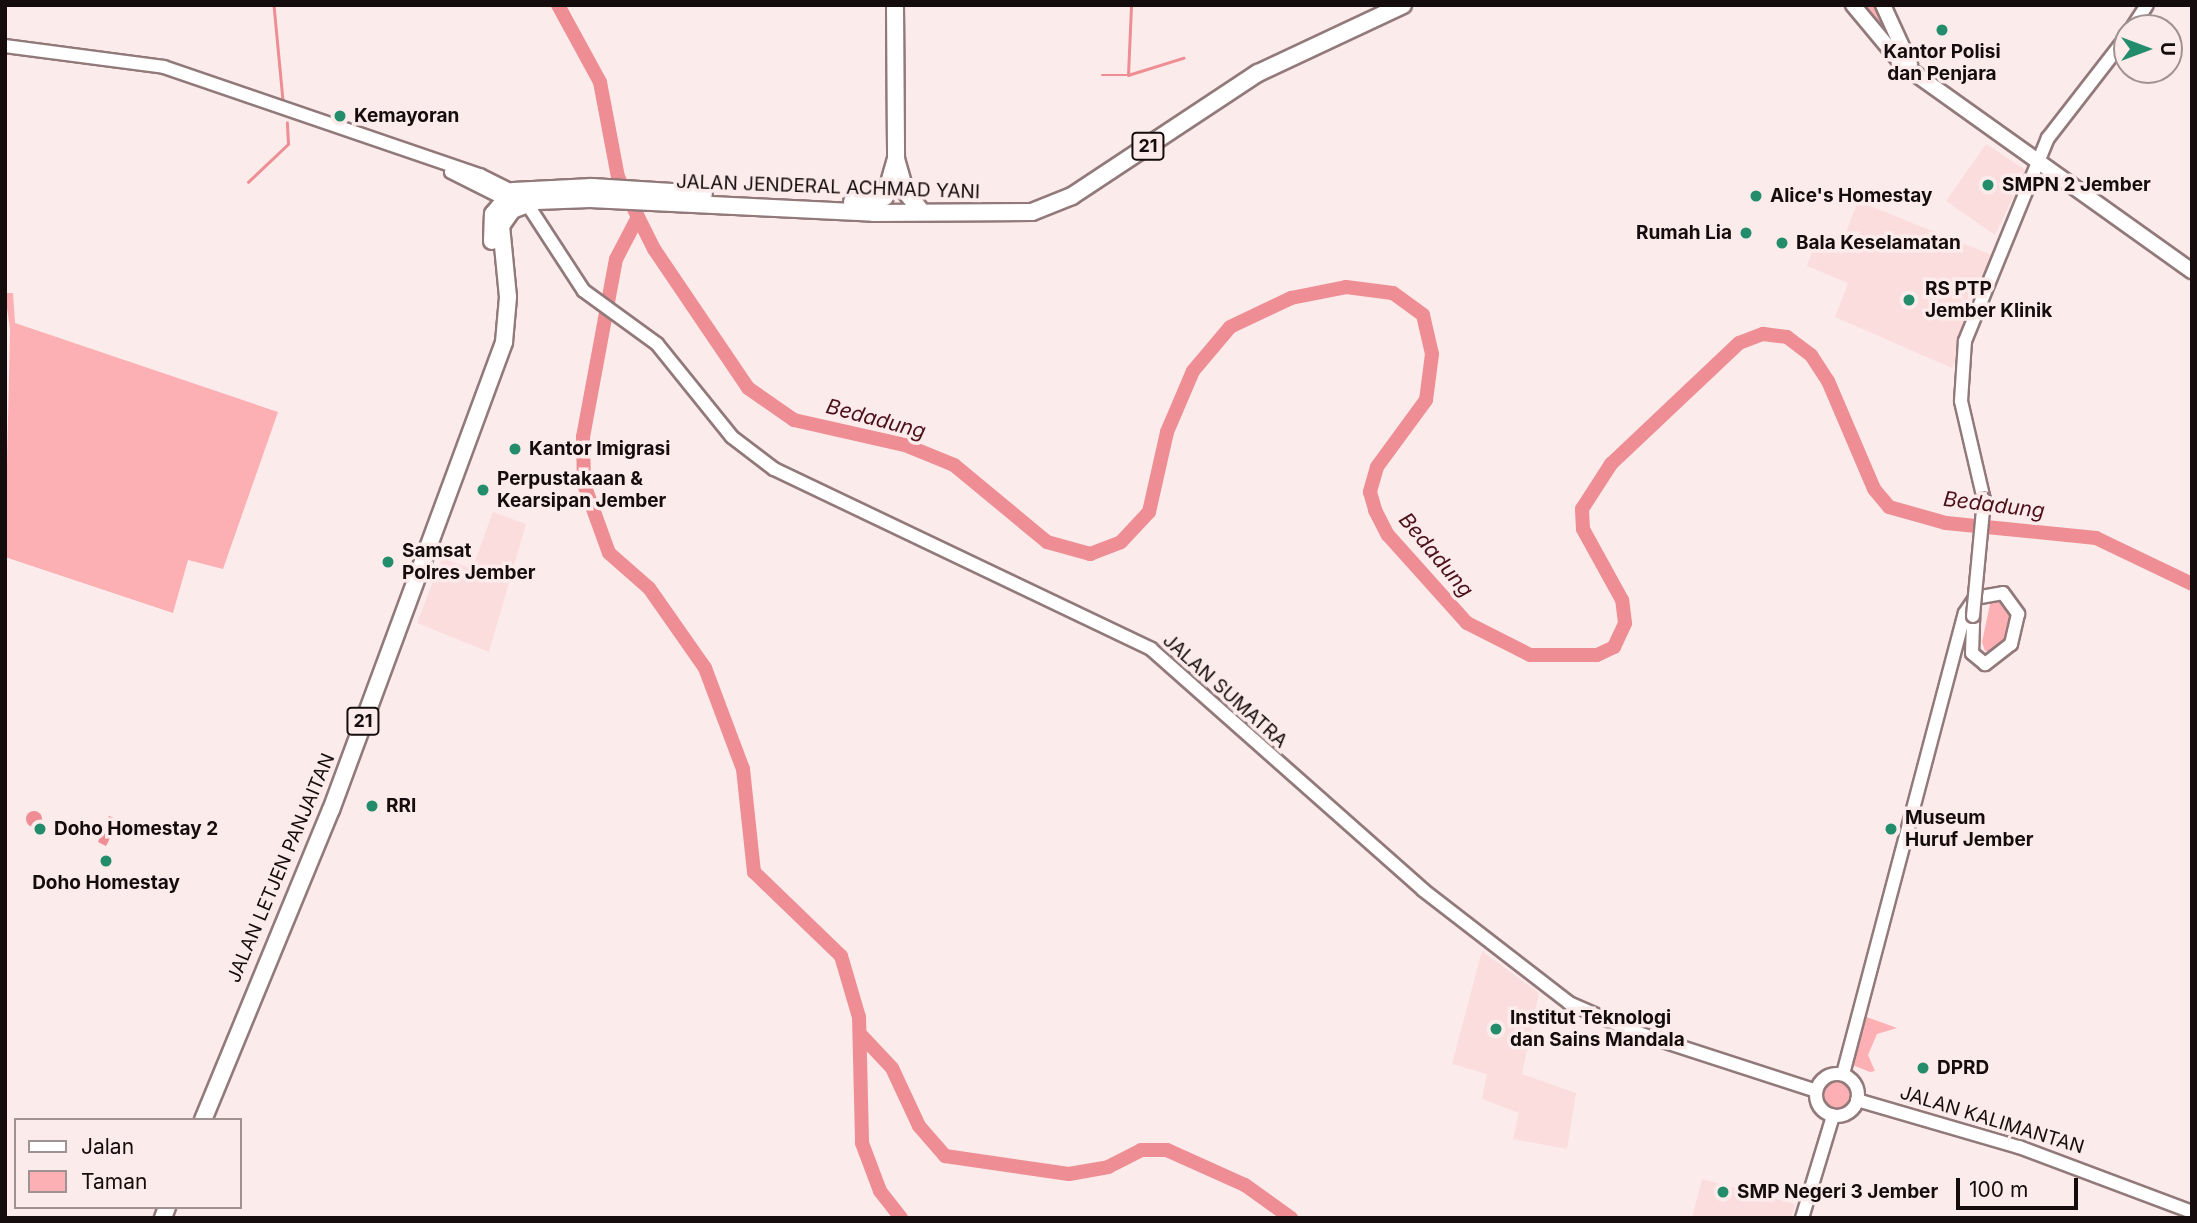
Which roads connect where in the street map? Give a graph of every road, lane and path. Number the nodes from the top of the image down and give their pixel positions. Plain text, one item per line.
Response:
1 (895, 5) edge
2 (1403, 5) edge
3 (1853, 5) edge
4 (1883, 5) edge
5 (5, 46) edge
6 (2113, 55) edge
7 (1922, 79) junction
8 (897, 159) junction
9 (2037, 160) junction
10 (682, 198) junction
11 (520, 202) junction
12 (922, 212) junction
13 (2192, 271) edge
14 (508, 316) junction
15 (1843, 1074) junction
16 (1816, 1091) junction
17 (1857, 1100) junction
18 (1833, 1116) junction
19 (203, 1118) edge
20 (2192, 1212) edge
21 (1802, 1218) edge

1 - 8 highway, 21
2 - 12 highway, JALAN JENDERAL ACHMAD YANI / 21
3 - 7 main road
4 - 7 main road
5 - 11 main road
6 - 9 main road
7 - 9 main road
8 - 10 highway, JALAN JENDERAL ACHMAD YANI / 21
8 - 12 highway, 21
9 - 13 main road
9 - 15 main road, bridge
10 - 11 highway, JALAN JENDERAL ACHMAD YANI / 21
10 - 12 highway, JALAN JENDERAL ACHMAD YANI / 21
11 - 14 highway, 21
11 - 14 highway, 21
11 - 16 main road, JALAN SUMATRA
14 - 19 highway, JALAN LETJEN PANJAITAN / 21
15 - 16 main road
15 - 17 main road
16 - 18 main road
17 - 18 main road
17 - 20 main road, JALAN KALIMANTAN
18 - 21 main road

